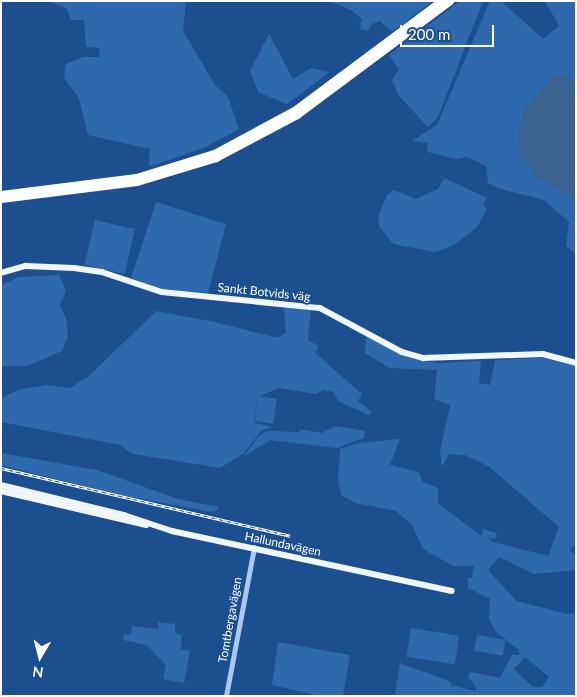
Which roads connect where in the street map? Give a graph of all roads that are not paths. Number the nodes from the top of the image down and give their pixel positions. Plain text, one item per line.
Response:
1 (440, 1) edge
2 (450, 1) edge
3 (1, 194) edge
4 (1, 199) edge
5 (1, 273) edge
6 (576, 363) edge
7 (1, 485) edge
8 (1, 491) edge
9 (168, 529) junction
10 (254, 548) junction
11 (452, 592) dead end
12 (226, 696) edge

1 - 3 highway
2 - 4 highway
5 - 6 main road, Sankt Botvids väg
7 - 9 main road, Hallundavägen
8 - 9 main road, Hallundavägen
9 - 10 main road, Hallundavägen
10 - 11 main road, Hallundavägen
10 - 12 street, Tomtbergavägen

